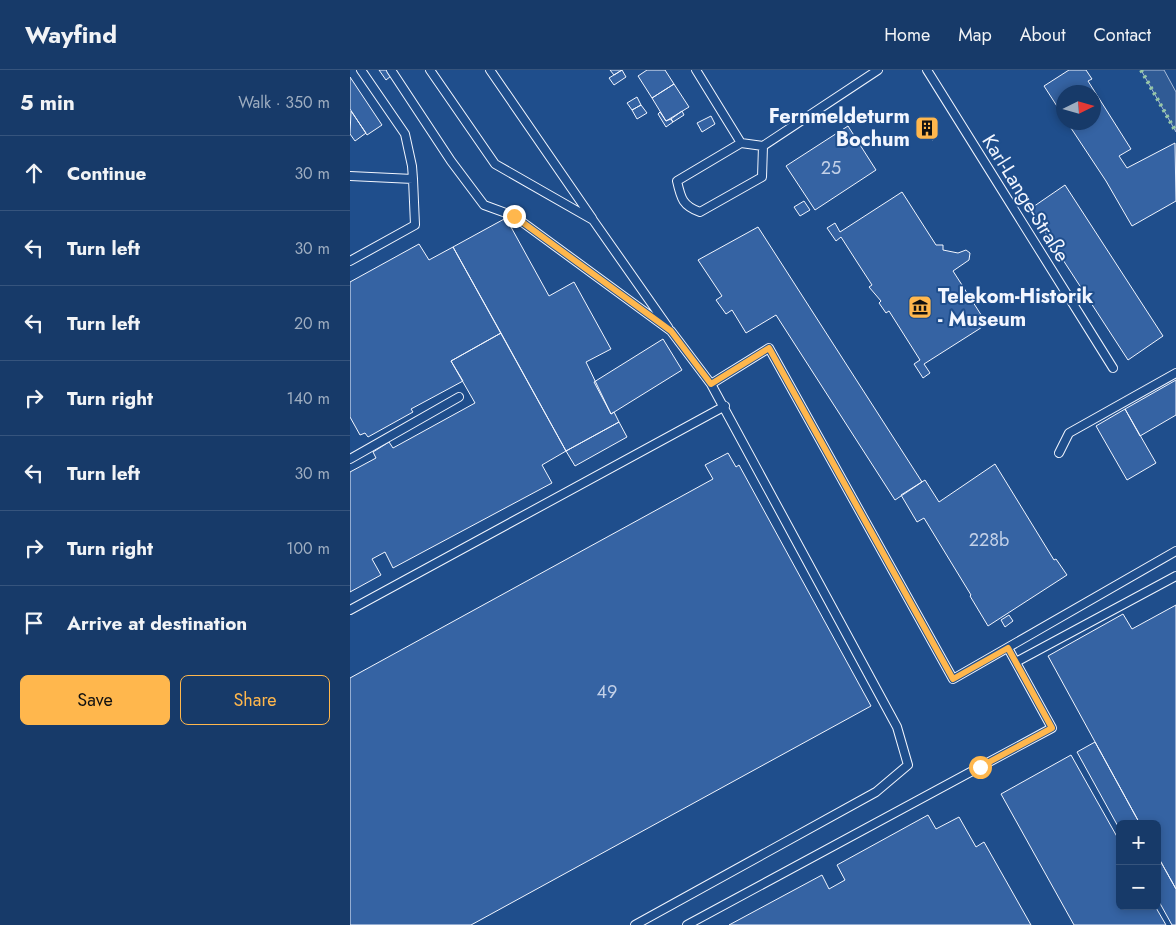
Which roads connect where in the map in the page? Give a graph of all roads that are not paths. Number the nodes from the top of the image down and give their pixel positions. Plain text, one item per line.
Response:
1 (361, 70) edge
2 (391, 70) edge
3 (430, 70) edge
4 (490, 70) edge
5 (696, 70) edge
6 (878, 70) edge
7 (927, 70) edge
8 (741, 143) junction
9 (762, 146) junction
10 (350, 176) edge
11 (412, 179) junction
12 (593, 220) junction
13 (350, 261) edge
14 (671, 331) junction
15 (1113, 368) dead end
16 (1176, 373) edge
17 (711, 384) junction
18 (459, 397) dead end
19 (725, 406) junction
20 (1059, 453) dead end
21 (350, 459) edge
22 (1176, 551) edge
23 (1176, 576) edge
24 (350, 610) edge
25 (1008, 648) junction
26 (1016, 662) junction
27 (635, 925) edge
28 (687, 925) edge

1 - 11 lane
2 - 14 lane
3 - 12 lane
4 - 12 lane
5 - 8 lane
6 - 9 lane
7 - 15 lane, Karl-Lange-Straße
8 - 9 lane
8 - 9 lane
10 - 11 lane
11 - 13 lane
12 - 14 lane
14 - 17 lane
16 - 20 lane
17 - 19 lane
17 - 25 lane
18 - 21 lane
19 - 24 lane
19 - 27 lane
22 - 25 lane
23 - 26 lane
25 - 26 lane
26 - 28 lane

